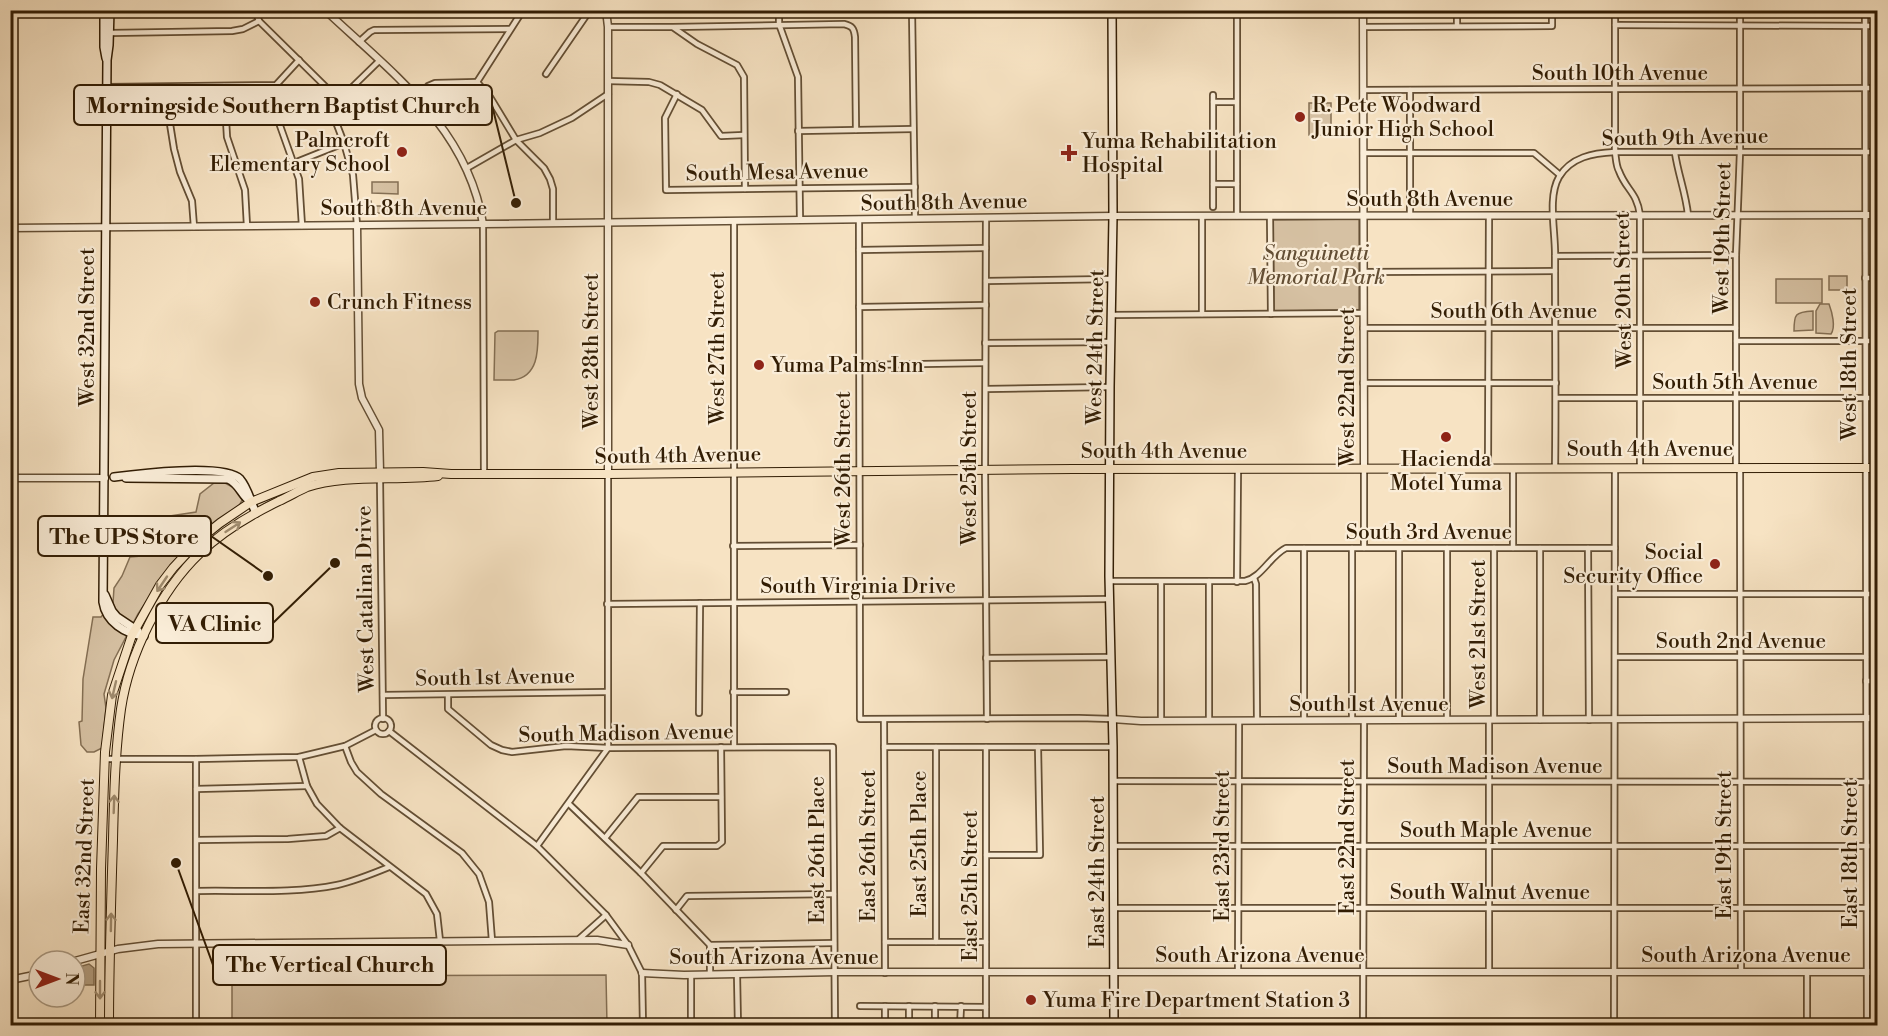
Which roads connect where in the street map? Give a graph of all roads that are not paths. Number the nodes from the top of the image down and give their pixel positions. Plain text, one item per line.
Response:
1 (104, 10) edge
2 (110, 10) edge
3 (255, 10) edge
4 (325, 10) edge
5 (523, 10) edge
6 (590, 10) edge
7 (606, 10) edge
8 (779, 10) edge
9 (912, 10) edge
10 (1112, 10) edge
11 (1237, 10) edge
12 (1363, 10) edge
13 (1457, 10) edge
14 (1552, 10) edge
15 (1615, 10) edge
16 (1740, 10) edge
17 (1865, 10) edge
18 (259, 21) junction
19 (779, 24) junction
20 (1457, 26) junction
21 (1615, 26) junction
22 (1740, 26) junction
23 (1865, 26) junction
24 (1878, 26) edge
25 (608, 27) junction
26 (673, 27) junction
27 (1363, 27) junction
28 (510, 29) junction
29 (110, 33) junction
30 (359, 42) junction
31 (107, 60) junction
32 (299, 60) junction
33 (379, 61) junction
34 (546, 74) dead end
35 (608, 81) junction
36 (477, 82) junction
37 (276, 85) junction
38 (224, 86) junction
39 (107, 87) junction
40 (169, 87) junction
41 (1865, 88) junction
42 (1878, 88) edge
43 (1615, 89) junction
44 (1740, 89) junction
45 (1363, 90) junction
46 (1410, 90) junction
47 (608, 94) junction
48 (677, 94) junction
49 (1213, 95) dead end
50 (417, 97) junction
51 (338, 101) junction
52 (1214, 102) junction
53 (1236, 102) junction
54 (913, 129) junction
55 (856, 130) junction
56 (798, 131) junction
57 (744, 135) junction
58 (516, 140) junction
59 (344, 143) junction
60 (1614, 152) junction
61 (1740, 152) junction
62 (1865, 152) junction
63 (1878, 152) edge
64 (1363, 153) junction
65 (1411, 153) junction
66 (1675, 153) junction
67 (294, 163) junction
68 (467, 168) junction
69 (1560, 175) junction
70 (1213, 184) junction
71 (1237, 184) junction
72 (915, 187) junction
73 (745, 189) junction
74 (799, 189) junction
75 (1213, 207) dead end
76 (1554, 215) junction
77 (1640, 215) junction
78 (1689, 215) junction
79 (1736, 215) junction
80 (1865, 215) junction
81 (1878, 215) edge
82 (1113, 216) junction
83 (1202, 216) junction
84 (1237, 216) junction
85 (1270, 216) junction
86 (1362, 216) junction
87 (1410, 216) junction
88 (1489, 216) junction
89 (915, 218) junction
90 (986, 218) junction
91 (859, 219) junction
92 (800, 220) junction
93 (734, 221) junction
94 (609, 222) junction
95 (553, 223) junction
96 (483, 224) junction
97 (357, 225) junction
98 (247, 226) junction
99 (302, 226) junction
100 (105, 227) junction
101 (194, 227) junction
102 (10, 228) edge
103 (986, 248) junction
104 (858, 250) junction
105 (1640, 255) junction
106 (1736, 255) junction
107 (1556, 256) junction
108 (1489, 271) junction
109 (1555, 271) junction
110 (1363, 272) junction
111 (1865, 278) junction
112 (1878, 278) edge
113 (1112, 279) junction
114 (986, 281) junction
115 (986, 305) junction
116 (859, 307) junction
117 (1202, 314) junction
118 (1271, 314) junction
119 (1363, 314) junction
120 (1111, 315) junction
121 (1489, 327) junction
122 (1364, 328) junction
123 (1556, 328) junction
124 (1641, 328) junction
125 (1736, 328) junction
126 (1736, 341) junction
127 (1111, 342) junction
128 (1865, 342) junction
129 (1878, 342) edge
130 (985, 343) junction
131 (985, 363) junction
132 (859, 365) junction
133 (1363, 383) junction
134 (1489, 383) junction
135 (1556, 383) junction
136 (1110, 387) junction
137 (986, 389) junction
138 (1556, 398) junction
139 (1641, 398) junction
140 (1736, 398) junction
141 (1865, 398) junction
142 (1878, 398) edge
143 (1488, 467) junction
144 (1738, 467) junction
145 (1238, 468) junction
146 (1364, 468) junction
147 (1514, 468) junction
148 (1555, 468) junction
149 (1615, 468) junction
150 (1640, 468) junction
151 (1866, 468) junction
152 (1878, 468) edge
153 (985, 469) junction
154 (1109, 469) junction
155 (860, 471) junction
156 (734, 472) junction
157 (484, 474) junction
158 (608, 474) junction
159 (380, 476) junction
160 (105, 477) junction
161 (10, 478) edge
162 (251, 502) junction
163 (256, 513) junction
164 (860, 545) junction
165 (733, 546) junction
166 (1304, 548) junction
167 (1352, 548) junction
168 (1364, 548) junction
169 (1447, 548) junction
170 (1494, 548) junction
171 (1513, 548) junction
172 (1540, 548) junction
173 (1588, 548) junction
174 (1399, 549) junction
175 (1616, 549) junction
176 (1254, 578) junction
177 (1109, 581) junction
178 (1209, 581) junction
179 (1161, 582) junction
180 (1237, 582) junction
181 (1615, 594) junction
182 (1740, 594) junction
183 (1866, 594) junction
184 (1878, 594) edge
185 (1109, 599) junction
186 (986, 601) junction
187 (859, 602) junction
188 (700, 603) junction
189 (734, 603) junction
190 (607, 604) junction
191 (134, 631) junction
192 (144, 636) junction
193 (1111, 657) junction
194 (1616, 657) junction
195 (1740, 657) junction
196 (1866, 657) junction
197 (986, 658) junction
198 (1866, 681) junction
199 (1878, 681) edge
200 (607, 692) junction
201 (733, 692) junction
202 (786, 692) dead end
203 (383, 695) junction
204 (448, 695) junction
205 (699, 713) dead end
206 (383, 718) junction
207 (1866, 718) junction
208 (1878, 718) edge
209 (860, 719) joint
210 (987, 719) junction
211 (1112, 719) junction
212 (1741, 719) junction
213 (884, 720) junction
214 (1209, 720) junction
215 (1239, 720) junction
216 (1257, 720) junction
217 (1304, 720) junction
218 (1352, 720) junction
219 (1364, 720) junction
220 (1399, 720) junction
221 (1447, 720) junction
222 (1492, 720) junction
223 (1540, 720) junction
224 (1589, 720) junction
225 (1615, 720) junction
226 (1161, 721) junction
227 (376, 730) junction
228 (389, 731) junction
229 (345, 746) junction
230 (721, 747) junction
231 (734, 747) junction
232 (833, 747) joint
233 (884, 747) junction
234 (936, 747) junction
235 (986, 747) junction
236 (1038, 747) junction
237 (1113, 747) junction
238 (608, 748) junction
239 (299, 757) junction
240 (105, 759) junction
241 (116, 759) junction
242 (196, 759) junction
243 (1113, 781) junction
244 (1239, 781) junction
245 (1364, 782) junction
246 (1490, 782) junction
247 (1867, 782) junction
248 (1878, 782) edge
249 (1614, 783) junction
250 (1741, 783) junction
251 (307, 786) junction
252 (196, 789) junction
253 (721, 797) junction
254 (569, 804) junction
255 (340, 828) junction
256 (605, 838) junction
257 (197, 840) junction
258 (537, 846) junction
259 (1114, 846) junction
260 (1238, 846) junction
261 (1364, 846) junction
262 (1490, 846) junction
263 (1614, 846) junction
264 (1741, 846) junction
265 (1867, 846) junction
266 (1878, 846) edge
267 (113, 849) junction
268 (101, 851) junction
269 (986, 855) junction
270 (390, 867) junction
271 (641, 873) junction
272 (197, 891) junction
273 (834, 894) junction
274 (1114, 908) junction
275 (1238, 908) junction
276 (1490, 908) junction
277 (1614, 908) junction
278 (1867, 908) junction
279 (1364, 909) junction
280 (1741, 909) junction
281 (676, 910) junction
282 (606, 915) junction
283 (578, 940) junction
284 (492, 941) junction
285 (440, 942) junction
286 (885, 942) junction
287 (936, 942) junction
288 (986, 942) junction
289 (834, 943) junction
290 (196, 944) junction
291 (628, 945) junction
292 (710, 945) junction
293 (110, 951) junction
294 (100, 954) junction
295 (87, 958) edge
296 (1363, 971) junction
297 (1741, 971) junction
298 (835, 972) junction
299 (986, 972) junction
300 (1114, 972) junction
301 (1238, 972) junction
302 (1489, 972) junction
303 (1808, 972) junction
304 (1867, 972) junction
305 (1878, 972) edge
306 (642, 973) junction
307 (885, 973) junction
308 (1614, 973) junction
309 (710, 974) junction
310 (737, 974) junction
311 (691, 975) junction
312 (27, 976) edge
313 (10, 980) edge
314 (860, 1006) dead end
315 (885, 1006) junction
316 (909, 1006) junction
317 (935, 1006) junction
318 (960, 1006) junction
319 (986, 1007) junction
320 (100, 1026) edge
321 (110, 1026) edge
322 (196, 1026) edge
323 (643, 1026) edge
324 (691, 1026) edge
325 (738, 1026) edge
326 (835, 1026) edge
327 (885, 1026) edge
328 (909, 1026) edge
329 (935, 1026) edge
330 (960, 1026) edge
331 (986, 1026) edge
332 (1114, 1026) edge
333 (1363, 1026) edge
334 (1614, 1026) edge
335 (1808, 1026) edge
336 (1867, 1026) edge

1 - 31 main road, West 32nd Street
2 - 29 main road, West 32nd Street
3 - 18 street
4 - 30 street
5 - 28 street
6 - 34 street
7 - 25 street, West 28th Street
8 - 19 street
9 - 54 street
10 - 82 main road, West 24th Street
11 - 53 street
12 - 27 street, West 22nd Street
13 - 20 street
14 - 20 street
15 - 21 street, West 20th Street
16 - 22 street, West 19th Street
17 - 23 street, West 18th Street
18 - 29 street
18 - 32 street
19 - 26 street
19 - 55 street
19 - 56 street
20 - 27 street
21 - 22 street
21 - 43 street, West 20th Street
22 - 23 street
22 - 44 street, West 19th Street
23 - 24 street
23 - 41 street, West 18th Street
25 - 26 street
25 - 35 street, West 28th Street
26 - 57 street
27 - 45 street, West 22nd Street
28 - 30 street
28 - 36 street
29 - 31 main road, West 32nd Street
30 - 33 street
31 - 39 main road, West 32nd Street
32 - 37 street
32 - 51 street
33 - 50 street
33 - 51 street
35 - 47 street, West 28th Street
35 - 48 street
36 - 50 street
36 - 58 street
37 - 38 street
37 - 67 street
38 - 40 street
38 - 98 street
39 - 40 street
39 - 100 main road, West 32nd Street
40 - 101 street
41 - 42 street, South 10th Avenue
41 - 44 street, South 10th Avenue
41 - 62 street, West 18th Street
43 - 44 street, South 10th Avenue
43 - 46 street, South 10th Avenue
43 - 60 street, West 20th Street
44 - 61 street, West 19th Street
45 - 46 street, South 10th Avenue
45 - 64 street, West 22nd Street
46 - 65 street
47 - 58 street
47 - 94 street, West 28th Street
48 - 57 street
48 - 73 street, South Mesa Avenue
49 - 52 street
50 - 68 street
51 - 59 street
52 - 53 street
52 - 70 street
53 - 71 street
54 - 55 street
54 - 72 street
55 - 56 street
56 - 74 street
57 - 73 street
58 - 68 street
58 - 95 street
59 - 67 street
59 - 97 street
60 - 66 street, South 9th Avenue
60 - 69 street, South 9th Avenue
60 - 77 street, West 20th Street
61 - 62 street, South 9th Avenue
61 - 66 street, South 9th Avenue
61 - 79 street, West 19th Street
62 - 63 street, South 9th Avenue
62 - 80 street, West 18th Street
64 - 65 street
64 - 86 street, West 22nd Street
65 - 69 street
65 - 87 street
66 - 78 street
67 - 99 street
68 - 96 street
69 - 76 street
70 - 71 street
70 - 75 street
71 - 84 street
72 - 74 street, South Mesa Avenue
72 - 89 street
73 - 74 street, South Mesa Avenue
74 - 92 street
76 - 77 street, South 8th Avenue
76 - 88 street, South 8th Avenue
76 - 107 street
77 - 78 street, South 8th Avenue
77 - 105 street, West 20th Street
78 - 79 street, South 8th Avenue
79 - 80 street, South 8th Avenue
79 - 106 street, West 19th Street
80 - 81 street, South 8th Avenue
80 - 111 street, West 18th Street
82 - 83 street, South 8th Avenue
82 - 90 street, South 8th Avenue
82 - 113 main road, West 24th Street
83 - 84 street, South 8th Avenue
83 - 117 street
84 - 85 street, South 8th Avenue
85 - 86 street, South 8th Avenue
85 - 118 street
86 - 87 street, South 8th Avenue
86 - 110 street, West 22nd Street
87 - 88 street, South 8th Avenue
88 - 108 street
89 - 90 street, South 8th Avenue
89 - 91 street, South 8th Avenue
90 - 103 street, West 25th Street
91 - 92 street, South 8th Avenue
91 - 104 street, West 26th Street
92 - 93 street, South 8th Avenue
93 - 94 street, South 8th Avenue
93 - 156 street, West 27th Street
94 - 95 street, South 8th Avenue
94 - 158 street, West 28th Street
95 - 96 street, South 8th Avenue
96 - 97 street, South 8th Avenue
96 - 157 street
97 - 99 street, South 8th Avenue
97 - 159 street, West Catalina Drive
98 - 99 street, South 8th Avenue
98 - 101 street, South 8th Avenue
100 - 101 street, South 8th Avenue
100 - 102 street, South 8th Avenue
100 - 160 main road, West 32nd Street
103 - 104 street
103 - 114 street, West 25th Street
104 - 116 street, West 26th Street
105 - 106 street
105 - 107 street
105 - 124 street, West 20th Street
106 - 125 street, West 19th Street
107 - 109 street
108 - 109 street
108 - 110 street
108 - 121 street
109 - 123 street
110 - 119 street, West 22nd Street
111 - 112 street
111 - 128 street, West 18th Street
113 - 114 street
113 - 120 main road, West 24th Street
114 - 115 street, West 25th Street
115 - 116 street
115 - 130 street, West 25th Street
116 - 132 street, West 26th Street
117 - 118 street
117 - 120 street
118 - 119 street
119 - 122 street, West 22nd Street
120 - 127 main road, West 24th Street
121 - 122 street, South 6th Avenue
121 - 123 street, South 6th Avenue
121 - 134 street
122 - 133 street, West 22nd Street
123 - 124 street, South 6th Avenue
123 - 135 street
124 - 125 street, South 6th Avenue
124 - 139 street, West 20th Street
125 - 126 street, West 19th Street
126 - 128 street
126 - 140 street, West 19th Street
127 - 130 street
127 - 136 main road, West 24th Street
128 - 129 street
128 - 141 street, West 18th Street
130 - 131 street, West 25th Street
131 - 132 street
131 - 137 street, West 25th Street
132 - 155 street, West 26th Street
133 - 134 street
133 - 146 street, West 22nd Street
134 - 135 street
134 - 143 street
135 - 138 street
136 - 137 street
136 - 154 main road, West 24th Street
137 - 153 street, West 25th Street
138 - 139 street, South 5th Avenue
138 - 148 street
139 - 140 street, South 5th Avenue
139 - 150 street, West 20th Street
140 - 141 street, South 5th Avenue
140 - 144 street, West 19th Street
141 - 142 street, South 5th Avenue
141 - 151 street, West 18th Street
143 - 146 main road, South 4th Avenue
143 - 147 main road, South 4th Avenue
144 - 150 main road, South 4th Avenue
144 - 151 main road, South 4th Avenue
144 - 182 street, West 19th Street
145 - 146 main road, South 4th Avenue
145 - 154 main road, South 4th Avenue
145 - 180 street
146 - 168 street, West 22nd Street
147 - 148 main road, South 4th Avenue
147 - 171 street, West 21st Street
148 - 149 main road, South 4th Avenue
149 - 150 main road, South 4th Avenue
149 - 175 street
151 - 152 main road, South 4th Avenue
151 - 183 street, West 18th Street
153 - 154 main road, South 4th Avenue
153 - 155 main road, South 4th Avenue
153 - 186 street, West 25th Street
154 - 177 main road, West 24th Street
155 - 156 main road, South 4th Avenue
155 - 164 street, West 26th Street
156 - 158 main road, South 4th Avenue
156 - 165 street, West 27th Street
157 - 158 main road, South 4th Avenue
157 - 159 main road, South 4th Avenue
158 - 190 street, West 28th Street
159 - 162 main road, South 4th Avenue
159 - 163 main road, South 4th Avenue
159 - 203 street, West Catalina Drive
160 - 161 street
160 - 162 main road
160 - 191 main road, West 32nd Street
162 - 163 main road
162 -> 191 main road
192 -> 163 main road
164 - 165 street
164 - 187 street, West 26th Street
165 - 189 street, West 27th Street
166 - 167 street, South 3rd Avenue
166 - 176 street, South 3rd Avenue
166 - 217 street
167 - 168 street, South 3rd Avenue
167 - 218 street
168 - 174 street, South 3rd Avenue
169 - 170 street, South 3rd Avenue
169 - 174 street, South 3rd Avenue
169 - 221 street
170 - 171 street, South 3rd Avenue
170 - 222 street, West 21st Street
171 - 172 street, South 3rd Avenue
172 - 173 street, South 3rd Avenue
172 - 223 street
173 - 175 street, South 3rd Avenue
173 - 224 street
174 - 220 street
175 - 181 street
176 - 180 street
176 - 216 street
177 - 179 street
177 - 185 main road, West 24th Street
178 - 179 street
178 - 180 street
178 - 214 street
179 - 226 street
181 - 182 street
181 - 194 street
182 - 183 street
182 - 195 street, West 19th Street
183 - 184 street
183 - 196 street, West 18th Street
185 - 186 street, South Virginia Drive
185 - 193 main road, West 24th Street
186 - 187 street, South Virginia Drive
186 - 197 street, West 25th Street
187 - 189 street, South Virginia Drive
187 - 209 street, West 26th Street
188 - 189 street, South Virginia Drive
188 - 190 street, South Virginia Drive
188 - 205 street
189 - 201 street, West 27th Street
190 - 200 street, West 28th Street
191 - 192 main road, West 32nd Street
191 -> 240 main road
192 - 241 main road
193 - 197 street
193 - 211 main road, West 24th Street
194 - 195 street, South 2nd Avenue
194 - 225 street
195 - 196 street, South 2nd Avenue
195 - 212 street, West 19th Street
196 - 198 street, West 18th Street
197 - 210 street, West 25th Street
198 - 199 street
198 - 207 street, West 18th Street
200 - 204 street, South 1st Avenue
200 - 238 street, West 28th Street
201 - 202 street
201 - 231 street, West 27th Street
203 - 204 street, South 1st Avenue
203 - 206 street, West Catalina Drive
204 - 238 street, South Madison Avenue
206 - 227 street
206 - 228 street
207 - 208 street, South 1st Avenue
207 - 212 street, South 1st Avenue
207 - 247 street, East 18th Street
209 - 213 street, South 1st Avenue
210 - 211 street, South 1st Avenue
210 - 213 street, South 1st Avenue
211 - 226 street, South 1st Avenue
211 - 237 main road, East 24th Street
212 - 225 street, South 1st Avenue
212 - 250 street, East 19th Street
213 - 233 street, East 26th Street
214 - 215 street, South 1st Avenue
214 - 226 street, South 1st Avenue
215 - 216 street, South 1st Avenue
215 - 244 street, East 23rd Street
216 - 217 street, South 1st Avenue
217 - 218 street, South 1st Avenue
218 - 219 street, South 1st Avenue
219 - 220 street, South 1st Avenue
219 - 245 street, East 22nd Street
220 - 221 street, South 1st Avenue
221 - 222 street, South 1st Avenue
222 - 223 street, South 1st Avenue
222 - 246 street, West 21st Street
223 - 224 street, South 1st Avenue
224 - 225 street, South 1st Avenue
225 - 249 street
227 - 228 street
227 - 229 street
228 - 258 street
229 - 239 street
229 - 284 street
230 - 231 street, South Madison Avenue
230 - 238 street, South Madison Avenue
230 - 253 street
231 - 232 street, South Madison Avenue
232 - 273 street, East 26th Place
233 - 234 street
233 - 286 street, East 26th Street
234 - 235 street
234 - 287 street, East 25th Place
235 - 236 street
235 - 269 street, East 25th Street
236 - 237 street
236 - 269 street
237 - 243 main road, East 24th Street
238 - 254 street
239 - 242 street
239 - 251 street
240 - 241 street
240 - 268 main road, East 32nd Street
241 - 242 street
267 -> 241 main road, East 32nd Street
242 - 252 street
243 - 244 street, South Madison Avenue
243 - 259 main road, East 24th Street
244 - 245 street, South Madison Avenue
244 - 260 street, East 23rd Street
245 - 246 street, South Madison Avenue
245 - 261 street, East 22nd Street
246 - 249 street, South Madison Avenue
246 - 262 street, West 21st Street
247 - 248 street, South Madison Avenue
247 - 250 street, South Madison Avenue
247 - 265 street, East 18th Street
249 - 250 street, South Madison Avenue
249 - 263 street
250 - 264 street, East 19th Street
251 - 252 street
251 - 255 street
252 - 257 street
253 - 256 street
253 - 271 street
254 - 256 street
254 - 258 street
255 - 257 street
255 - 270 street
256 - 271 street
257 - 272 street
258 - 282 street
259 - 260 street, South Maple Avenue
259 - 274 main road, East 24th Street
260 - 261 street, South Maple Avenue
260 - 275 street, East 23rd Street
261 - 262 street, South Maple Avenue
261 - 279 street, East 22nd Street
262 - 263 street, South Maple Avenue
262 - 276 street, West 21st Street
263 - 264 street, South Maple Avenue
263 - 277 street
264 - 265 street, South Maple Avenue
264 - 280 street, East 19th Street
265 - 266 street, South Maple Avenue
265 - 278 street, East 18th Street
267 - 268 main road
293 -> 267 main road, East 32nd Street
268 - 294 main road, East 32nd Street
269 - 288 street, East 25th Street
270 - 272 street
270 - 285 street
271 - 281 street
272 - 290 street
273 - 281 street
273 - 289 street, East 26th Place
274 - 275 street, South Walnut Avenue
274 - 300 main road, East 24th Street
275 - 279 street, South Walnut Avenue
275 - 301 street, East 23rd Street
276 - 277 street, South Walnut Avenue
276 - 279 street, South Walnut Avenue
276 - 302 street, West 21st Street
277 - 280 street, South Walnut Avenue
277 - 308 street
278 - 280 street, South Walnut Avenue
278 - 304 street, East 18th Street
279 - 296 street, East 22nd Street
280 - 297 street, East 19th Street
281 - 292 street
282 - 283 street
282 - 291 street
283 - 284 street
283 - 291 street
284 - 285 street
285 - 290 street
286 - 287 street
286 - 307 street, East 26th Street
287 - 288 street
288 - 299 street, East 25th Street
289 - 292 street
289 - 298 street, East 26th Place
290 - 293 street
290 - 322 street
291 - 306 street
292 - 309 street
293 - 294 street
293 - 321 main road, East 32nd Street
294 - 295 street
294 -> 320 main road, East 32nd Street
296 - 301 street, South Arizona Avenue
296 - 302 street, South Arizona Avenue
296 - 333 street, East 22nd Street
297 - 303 street, South Arizona Avenue
297 - 308 street, South Arizona Avenue
298 - 307 street, South Arizona Avenue
298 - 310 street, South Arizona Avenue
298 - 326 street, East 26th Place
299 - 300 street, South Arizona Avenue
299 - 307 street, South Arizona Avenue
299 - 319 street, East 25th Street
300 - 301 street, South Arizona Avenue
300 - 332 main road, East 24th Street
302 - 308 street, South Arizona Avenue
303 - 304 street, South Arizona Avenue
303 - 335 street
304 - 305 street, South Arizona Avenue
304 - 336 street, East 18th Street
306 - 311 street, South Arizona Avenue
306 - 323 street
308 - 334 street
309 - 310 street, South Arizona Avenue
309 - 311 street, South Arizona Avenue
310 - 325 street
311 - 324 street
312 - 313 street
314 - 315 street
315 - 316 street
315 - 327 street
316 - 317 street
316 - 328 street
317 - 318 street
317 - 329 street
318 - 319 street
318 - 330 street
319 - 331 street, East 25th Street

